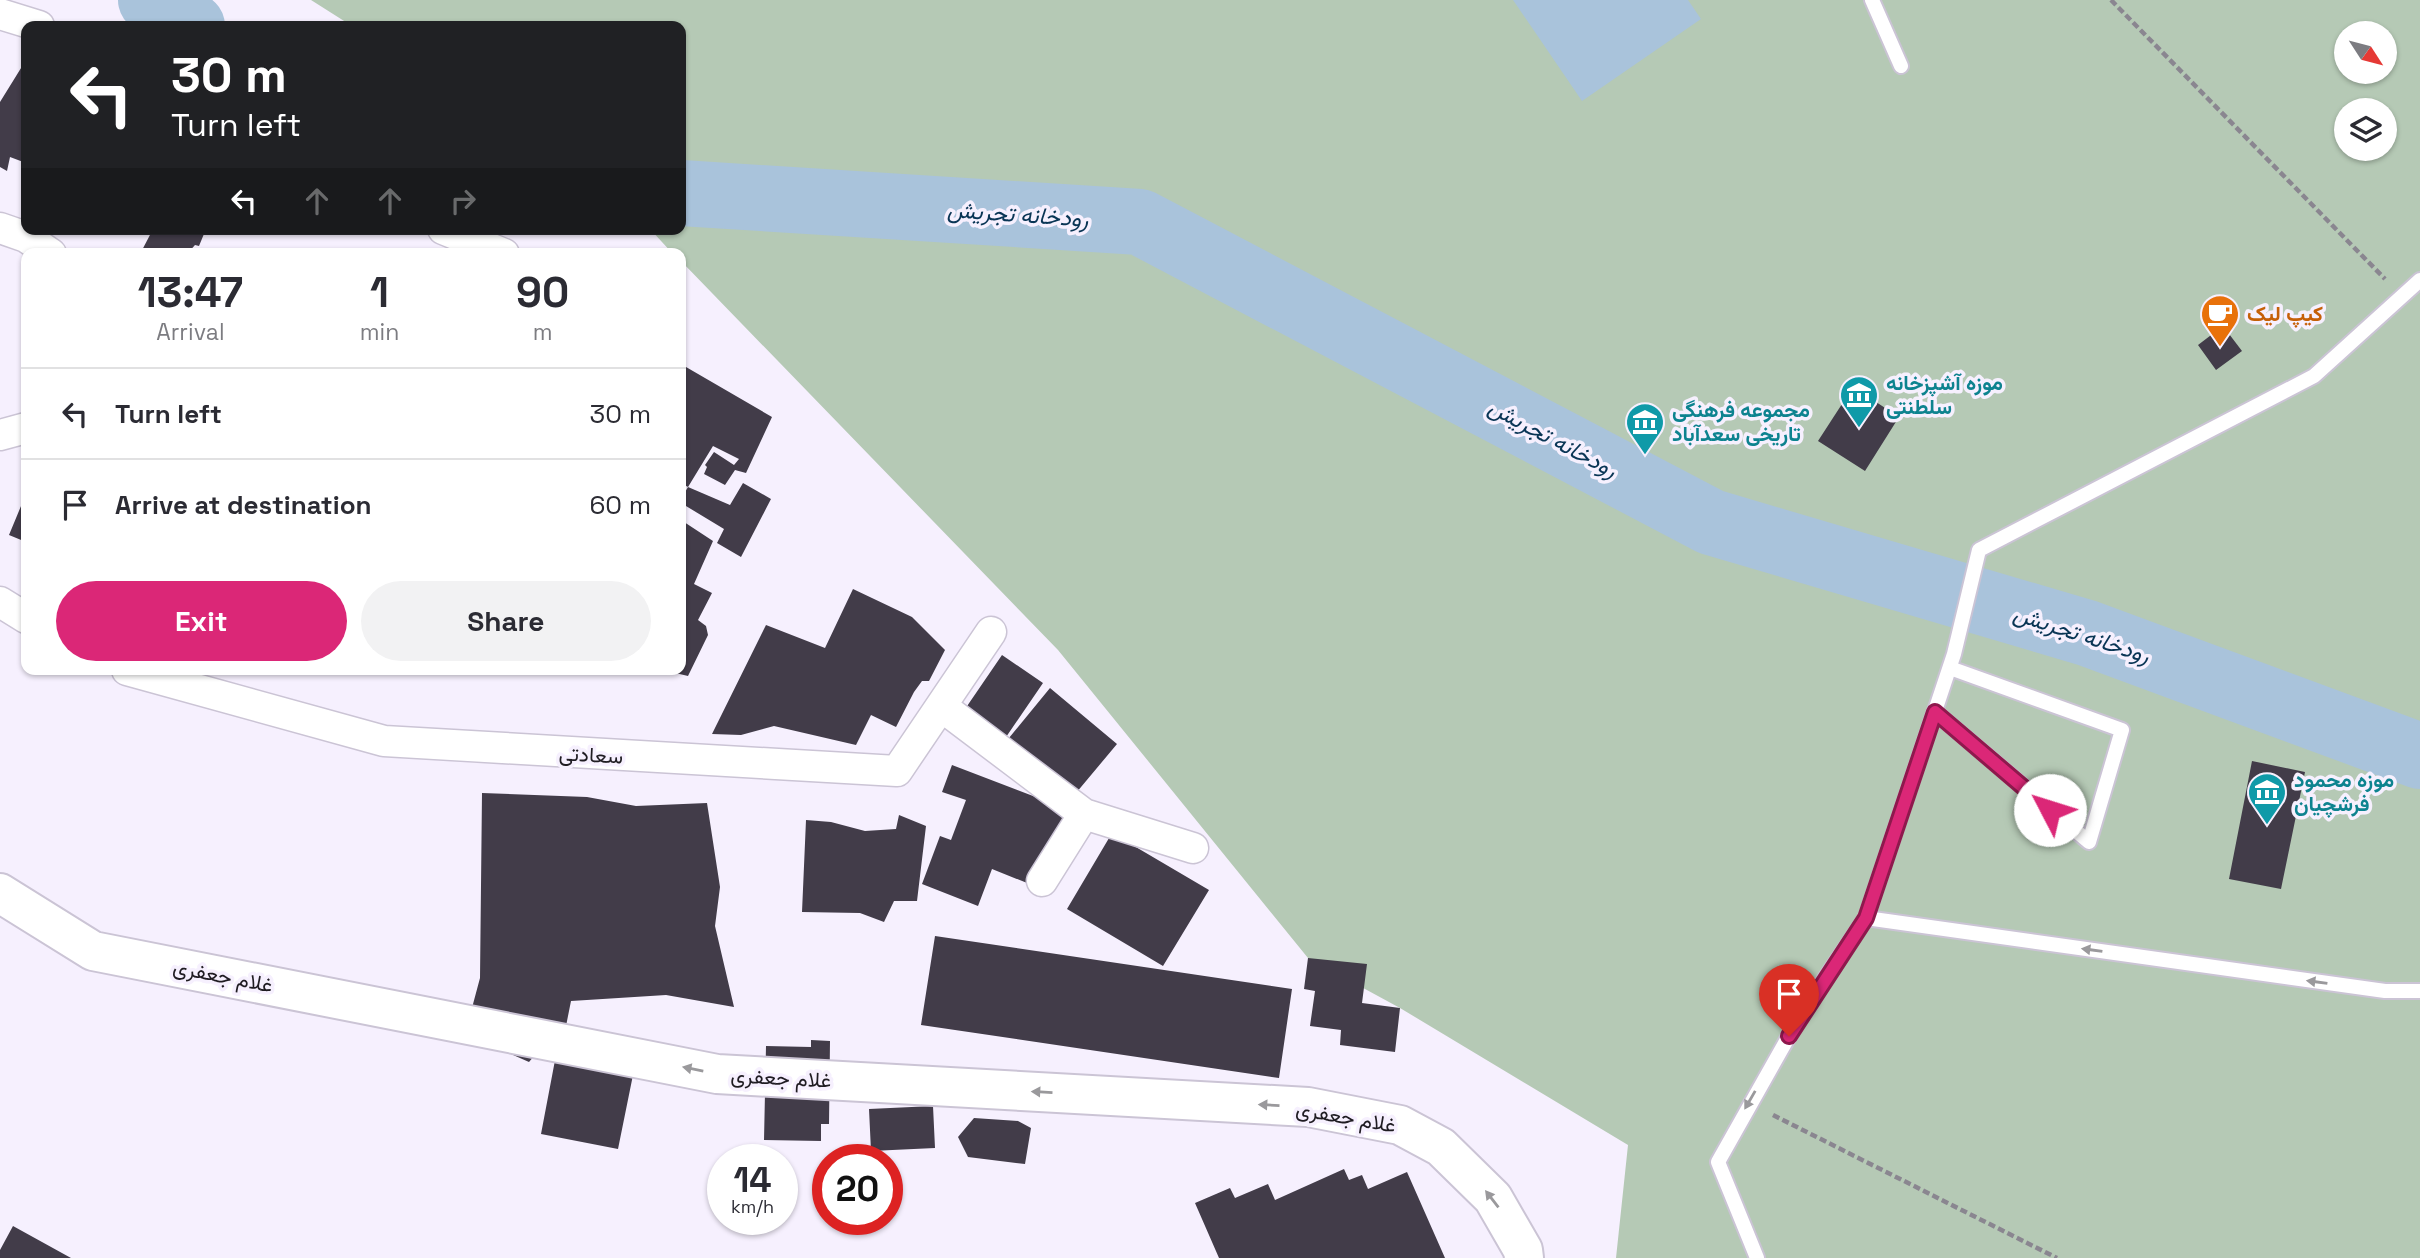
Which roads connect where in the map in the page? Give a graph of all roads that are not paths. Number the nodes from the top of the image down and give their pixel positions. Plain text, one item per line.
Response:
1 (1872, 0) edge
2 (0, 14) edge
3 (23, 21) edge
4 (1901, 66) dead end
5 (0, 228) edge
6 (458, 235) edge
7 (42, 248) edge
8 (489, 248) edge
9 (2420, 280) edge
10 (21, 429) edge
11 (0, 435) edge
12 (0, 602) edge
13 (21, 615) edge
14 (990, 632) dead end
15 (1952, 661) junction
16 (145, 675) edge
17 (941, 706) junction
18 (1935, 712) junction
19 (1084, 814) junction
20 (1193, 848) dead end
21 (1042, 881) dead end
22 (5, 905) edge
23 (1866, 918) junction
24 (2420, 991) edge
25 (1524, 1258) edge
26 (1757, 1258) edge

1 - 4 lane
2 - 3 street
5 - 7 street
6 - 8 street
9 - 15 lane
10 - 11 street
12 - 13 street
14 - 17 street, سعادتی
15 - 18 lane
15 - 18 lane
16 - 17 street, سعادتی
17 - 19 street
18 - 23 lane
19 - 20 street
19 - 21 street
25 -> 22 main road, غلام جعفری
24 -> 23 lane
23 -> 26 lane

